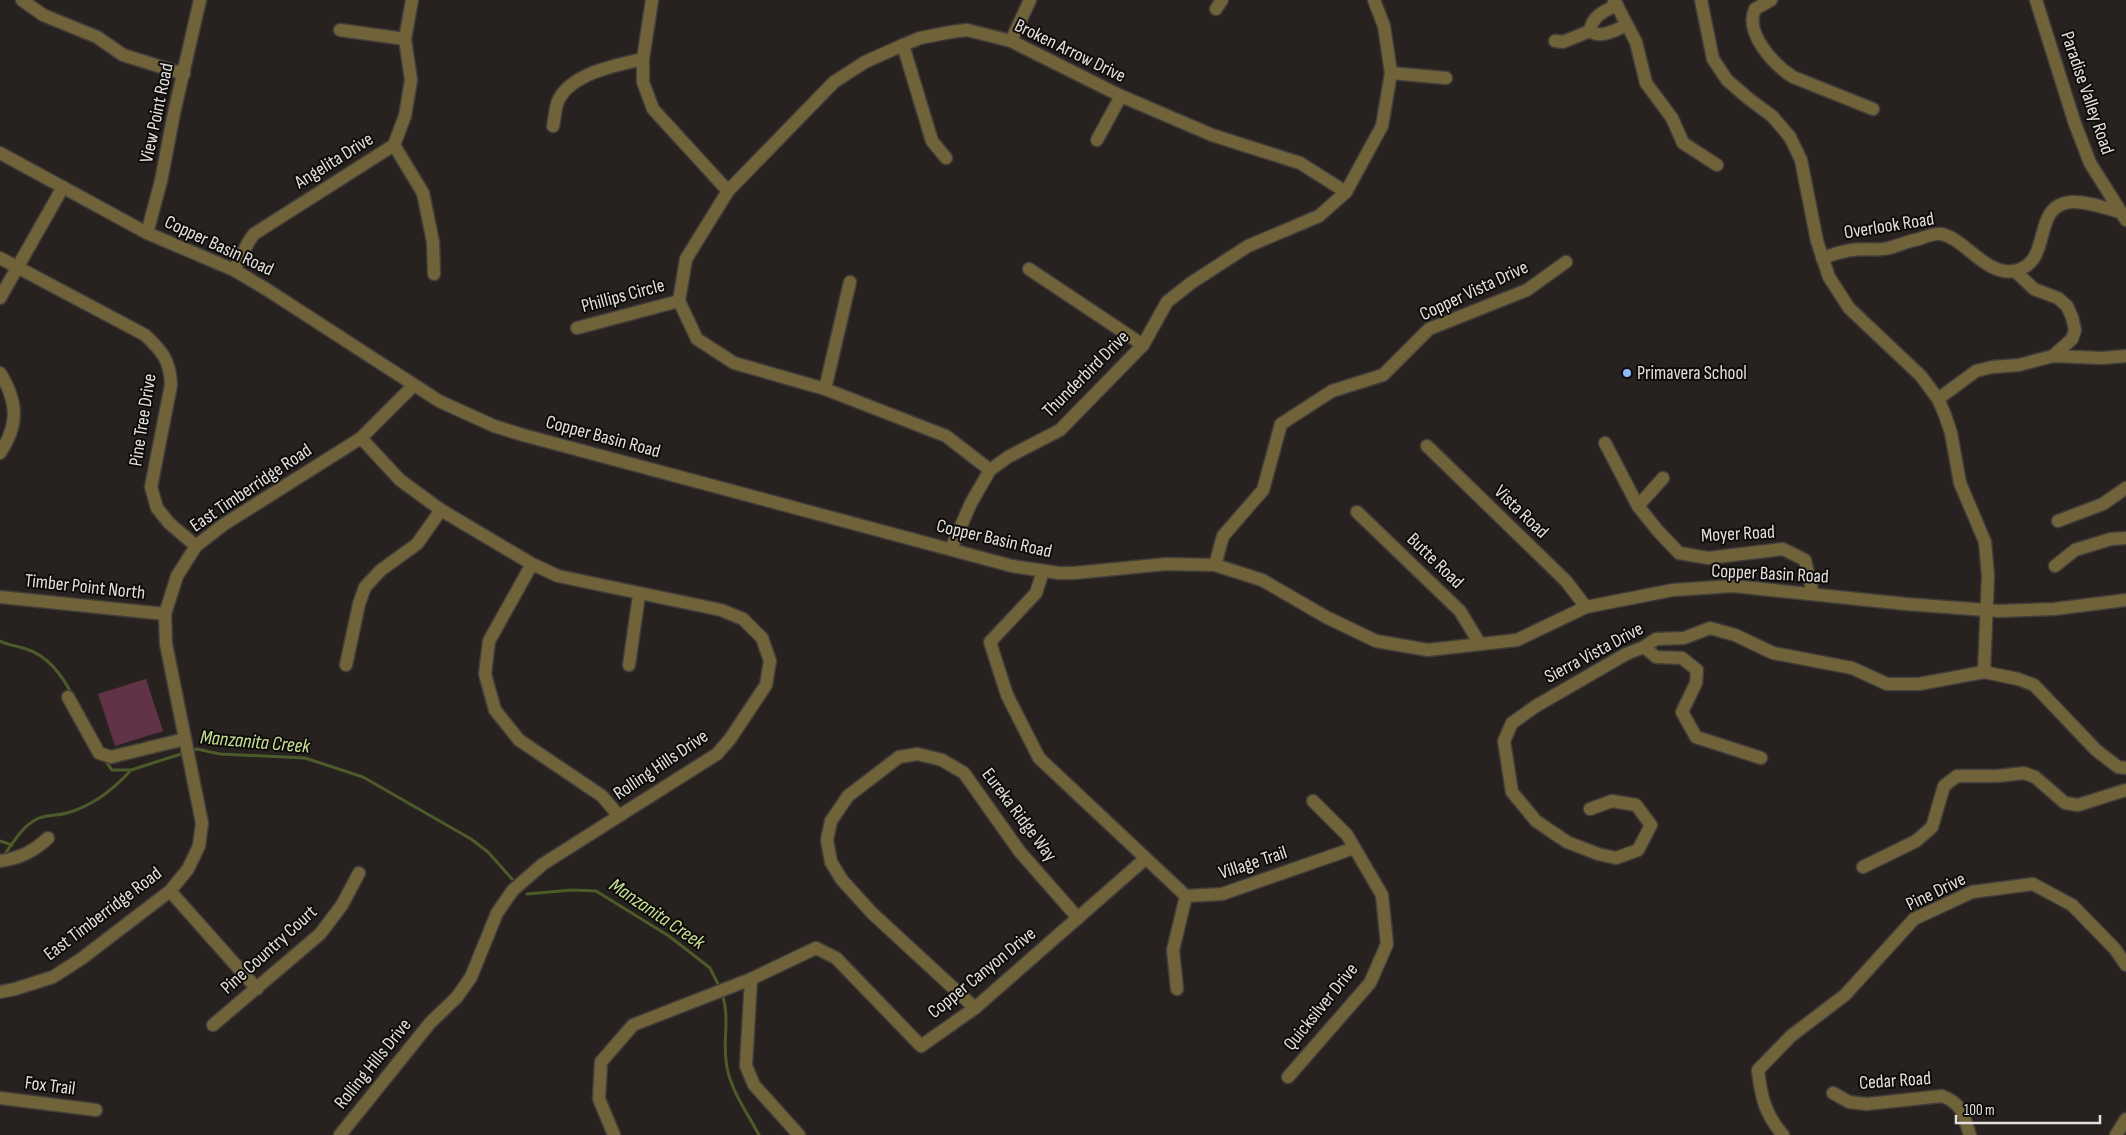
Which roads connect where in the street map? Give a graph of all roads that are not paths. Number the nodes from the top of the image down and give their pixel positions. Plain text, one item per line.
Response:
1 (22, 0) edge
2 (200, 0) edge
3 (412, 0) edge
4 (652, 0) edge
5 (1030, 0) edge
6 (1374, 0) edge
7 (1700, 0) edge
8 (1771, 0) edge
9 (2036, 0) edge
10 (1616, 2) edge
11 (1628, 25) junction
12 (340, 30) dead end
13 (1590, 31) junction
14 (406, 38) junction
15 (1011, 41) junction
16 (1555, 41) dead end
17 (903, 45) junction
18 (643, 59) junction
19 (1391, 73) junction
20 (184, 74) junction
21 (1446, 78) dead end
22 (1120, 96) junction
23 (1873, 108) dead end
24 (553, 126) dead end
25 (1097, 140) dead end
26 (394, 145) junction
27 (0, 153) edge
28 (946, 158) dead end
29 (1717, 165) dead end
30 (63, 187) junction
31 (728, 191) junction
32 (1346, 192) junction
33 (2123, 216) edge
34 (147, 233) junction
35 (0, 258) edge
36 (1822, 258) junction
37 (1566, 262) dead end
38 (17, 268) junction
39 (1029, 269) dead end
40 (234, 270) junction
41 (2015, 271) junction
42 (434, 274) dead end
43 (850, 282) dead end
44 (0, 298) edge
45 (679, 301) junction
46 (577, 328) dead end
47 (1143, 345) junction
48 (2053, 356) junction
49 (2126, 356) edge
50 (0, 373) edge
51 (413, 386) junction
52 (825, 389) junction
53 (1938, 399) junction
54 (361, 438) junction
55 (1605, 443) dead end
56 (1427, 446) dead end
57 (0, 453) edge
58 (990, 470) junction
59 (1662, 478) dead end
60 (2126, 488) edge
61 (1638, 506) junction
62 (441, 510) junction
63 (1357, 512) dead end
64 (2058, 521) dead end
65 (2126, 538) edge
66 (196, 546) junction
67 (951, 549) junction
68 (532, 564) junction
69 (1215, 565) junction
70 (2055, 566) dead end
71 (1043, 571) junction
72 (639, 594) junction
73 (1813, 594) junction
74 (0, 597) edge
75 (2126, 600) edge
76 (1586, 607) junction
77 (1985, 609) junction
78 (165, 614) junction
79 (1480, 644) junction
80 (1644, 647) junction
81 (346, 665) dead end
82 (629, 665) dead end
83 (1984, 672) junction
84 (68, 697) dead end
85 (186, 742) junction
86 (1761, 758) dead end
87 (2126, 768) edge
88 (2126, 790) edge
89 (1313, 801) dead end
90 (1590, 809) dead end
91 (619, 816) junction
92 (48, 838) dead end
93 (1354, 848) junction
94 (1146, 859) junction
95 (0, 861) edge
96 (1863, 867) dead end
97 (359, 872) dead end
98 (170, 891) junction
99 (1186, 896) junction
100 (1078, 918) junction
101 (2126, 966) edge
102 (751, 980) junction
103 (257, 989) junction
104 (1177, 989) dead end
105 (0, 992) edge
106 (975, 1008) junction
107 (213, 1026) dead end
108 (1288, 1077) dead end
109 (1833, 1093) dead end
110 (0, 1098) edge
111 (96, 1110) dead end
112 (340, 1135) edge
113 (614, 1135) edge
114 (799, 1135) edge
115 (1784, 1135) edge
116 (1970, 1135) edge

1 - 20 street
2 - 20 street, View Point Road
3 - 14 street, Angelita Drive
4 - 18 street
5 - 15 street
6 - 19 street, Thunderbird Drive
7 - 36 street
8 - 23 street
9 - 33 street, Paradise Valley Road
10 - 11 street
10 - 13 street
11 - 13 street
11 - 29 street
12 - 14 street
13 - 16 street
14 - 26 street, Angelita Drive
15 - 17 street, Broken Arrow Drive
15 - 22 street, Broken Arrow Drive
17 - 28 street
17 - 31 street, Broken Arrow Drive
18 - 24 street
18 - 31 street
19 - 21 street
19 - 32 street, Thunderbird Drive
20 - 34 street, View Point Road
22 - 25 street
22 - 32 street, Broken Arrow Drive
26 - 40 street, Angelita Drive
26 - 42 street
27 - 30 street, Copper Basin Road
30 - 34 street, Copper Basin Road
30 - 38 street
31 - 45 street, Broken Arrow Drive
32 - 47 street, Thunderbird Drive
33 - 41 street
34 - 40 street, Copper Basin Road
35 - 38 street, Pine Tree Drive
36 - 41 street, Overlook Road
36 - 53 street
37 - 69 street, Copper Vista Drive
38 - 44 street
38 - 66 street, Pine Tree Drive
39 - 47 street
40 - 51 street, Copper Basin Road
41 - 48 street
43 - 52 street
45 - 46 street, Phillips Circle
45 - 52 street
47 - 58 street, Thunderbird Drive
48 - 49 street
48 - 53 street
50 - 57 street
51 - 54 street, East Timberridge Road
51 - 67 street, Copper Basin Road
52 - 58 street
53 - 77 street
54 - 62 street, Rolling Hills Drive
54 - 66 street, East Timberridge Road
55 - 61 street, Moyer Road
56 - 76 street, Vista Road
58 - 67 street, Thunderbird Drive
59 - 61 street
60 - 64 street
61 - 73 street, Moyer Road
62 - 68 street, Rolling Hills Drive
62 - 81 street
63 - 79 street, Butte Road
65 - 70 street
66 - 78 street, East Timberridge Road
67 - 71 street, Copper Basin Road
68 - 72 street, Rolling Hills Drive
68 - 91 street
69 - 71 street, Copper Basin Road
69 - 79 street, Copper Basin Road
71 - 94 street
72 - 82 street
72 - 91 street, Rolling Hills Drive
73 - 76 street, Copper Basin Road
73 - 77 street, Copper Basin Road
74 - 78 street, Timber Point North
75 - 77 street, Copper Basin Road
76 - 79 street, Copper Basin Road
77 - 83 street
78 - 85 street, East Timberridge Road
80 - 83 street, Sierra Vista Drive
80 - 86 street
80 - 90 street, Sierra Vista Drive
83 - 87 street, Sierra Vista Drive
84 - 85 street
85 - 98 street, East Timberridge Road
88 - 96 street
89 - 93 street, Quicksilver Drive
91 - 112 street, Rolling Hills Drive
92 - 95 street
93 - 99 street, Village Trail
93 - 108 street, Quicksilver Drive
94 - 99 street
94 - 100 street, Copper Canyon Drive
97 - 103 street, Pine Country Court
98 - 103 street
98 - 105 street, East Timberridge Road
99 - 104 street
100 - 106 street, Copper Canyon Drive
100 - 106 street, Eureka Ridge Way
101 - 115 street, Pine Drive
102 - 106 street, Copper Canyon Drive
102 - 113 street, Copper Canyon Drive
102 - 114 street
103 - 107 street, Pine Country Court
109 - 116 street, Cedar Road
110 - 111 street, Fox Trail

